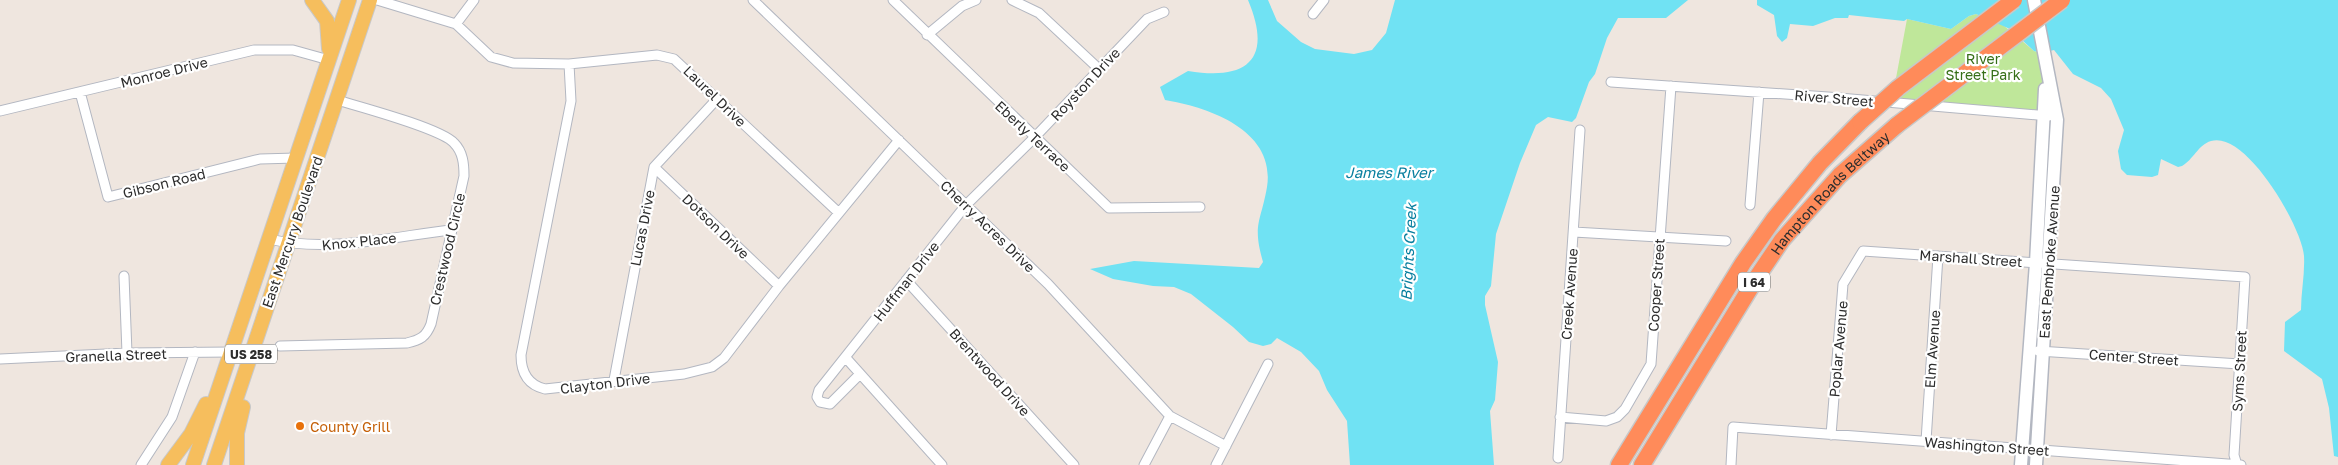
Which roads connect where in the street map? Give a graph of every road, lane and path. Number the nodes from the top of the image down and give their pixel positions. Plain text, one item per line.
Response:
1 (312, 0) edge
2 (349, 0) edge
3 (370, 0) edge
4 (376, 0) edge
5 (474, 0) edge
6 (753, 0) edge
7 (892, 0) edge
8 (976, 0) edge
9 (1012, 0) edge
10 (1324, 0) edge
11 (2014, 0) edge
12 (2034, 0) edge
13 (2062, 0) edge
14 (1164, 12) dead end
15 (1313, 14) dead end
16 (456, 24) junction
17 (927, 35) junction
18 (329, 60) junction
19 (569, 64) junction
20 (1099, 69) junction
21 (1611, 82) dead end
22 (1671, 86) junction
23 (80, 92) junction
24 (1759, 92) junction
25 (717, 99) junction
26 (337, 100) junction
27 (0, 111) edge
28 (2051, 116) junction
29 (1580, 130) dead end
30 (1034, 138) junction
31 (898, 140) junction
32 (296, 158) junction
33 (654, 167) junction
34 (966, 205) junction
35 (1750, 205) dead end
36 (1200, 207) dead end
37 (839, 213) junction
38 (450, 230) junction
39 (1574, 232) junction
40 (1660, 237) junction
41 (269, 239) junction
42 (1726, 242) dead end
43 (288, 244) junction
44 (1938, 256) junction
45 (2042, 263) junction
46 (1854, 265) joint
47 (124, 276) dead end
48 (2245, 277) joint
49 (906, 280) junction
50 (779, 286) junction
51 (270, 298) junction
52 (280, 346) dead end
53 (2029, 350) junction
54 (2043, 351) junction
55 (195, 352) junction
56 (231, 352) junction
57 (127, 353) junction
58 (846, 358) junction
59 (0, 360) edge
60 (1268, 364) dead end
61 (2240, 364) junction
62 (860, 374) junction
63 (614, 380) junction
64 (1170, 416) junction
65 (1560, 417) junction
66 (1831, 435) junction
67 (1926, 441) junction
68 (1226, 446) junction
69 (2022, 448) junction
70 (2037, 450) junction
71 (1558, 458) dead end
72 (141, 465) edge
73 (168, 465) edge
74 (193, 465) edge
75 (214, 465) edge
76 (237, 465) edge
77 (942, 465) edge
78 (1074, 465) edge
79 (1144, 465) edge
80 (1216, 465) edge
81 (1619, 465) edge
82 (1642, 465) edge
83 (1731, 465) edge
84 (2021, 465) edge
85 (2036, 465) edge
86 (2237, 465) edge
87 (2241, 465) edge

1 - 18 main road
2 - 18 main road, East Mercury Boulevard / US 258
3 - 26 main road, East Mercury Boulevard / US 258
4 - 16 street
5 - 16 street
6 - 31 street, Cherry Acres Drive
7 - 17 street, Eberly Terrace
8 - 17 street
9 - 20 street
10 - 15 street
11 - 81 highway, Hampton Roads Beltway / I 64, bridge
12 - 28 main road, East Pembroke Avenue
13 - 82 highway, Hampton Roads Beltway / I 64, bridge
14 - 20 street, Royston Drive
16 - 19 street, Laurel Drive
17 - 30 street, Eberly Terrace
18 - 23 street, Monroe Drive
18 - 32 main road, East Mercury Boulevard / US 258
19 - 25 street, Laurel Drive
19 - 63 street, Clayton Drive
20 - 30 street, Royston Drive
21 - 22 street, River Street
22 - 24 street, River Street
22 - 40 street, Cooper Street
23 - 27 street, Monroe Drive
23 - 32 street, Gibson Road
24 - 28 street, River Street
24 - 35 street
25 - 33 street
25 - 37 street, Laurel Drive
26 - 38 street, Crestwood Circle
26 - 43 main road, East Mercury Boulevard / US 258
28 - 45 main road, East Pembroke Avenue
29 - 39 street, Creek Avenue
30 - 34 street, Royston Drive
30 - 36 street, Eberly Terrace
31 - 34 street, Cherry Acres Drive
31 - 37 street, Clayton Drive
32 - 41 main road, East Mercury Boulevard / US 258
33 - 50 street, Dotson Drive
33 - 63 street, Lucas Drive
34 - 49 street, Huffman Drive
34 - 64 street, Cherry Acres Drive
37 - 50 street, Clayton Drive
38 - 43 street, Knox Place
38 - 52 street, Crestwood Circle
39 - 40 street
39 - 65 street, Creek Avenue
40 - 42 street
40 - 65 street, Cooper Street
41 - 43 street, Knox Place
41 - 56 main road, East Mercury Boulevard / US 258
43 - 51 main road, East Mercury Boulevard / US 258
44 - 45 street, Marshall Street
44 - 46 street, Marshall Street
44 - 67 street, Elm Avenue
45 - 48 street, Marshall Street
45 - 53 main road, East Pembroke Avenue
45 - 54 main road, East Pembroke Avenue
46 - 66 street, Poplar Avenue
47 - 57 street
48 - 61 street, Syms Street
49 - 58 street, Huffman Drive
49 - 78 street, Brentwood Drive
50 - 63 street, Clayton Drive
51 - 75 main road, East Mercury Boulevard / US 258
51 - 76 main road
53 - 54 street, Center Street
53 - 69 main road, East Pembroke Avenue
54 - 61 street, Center Street
54 - 70 main road, East Pembroke Avenue
55 - 56 street, Granella Street
55 - 57 street, Granella Street
55 - 72 street
56 - 73 main road
56 - 74 main road, East Mercury Boulevard / US 258
57 - 59 street, Granella Street
58 - 62 street
58 - 62 street, Huffman Drive
60 - 68 street
61 - 86 street, Syms Street
62 - 77 street
64 - 68 street, Cherry Acres Drive
64 - 79 street
65 - 71 street, Creek Avenue
66 - 67 street, Washington Street
66 - 83 street, Washington Street
67 - 69 street, Washington Street
68 - 80 street
69 - 70 street, Washington Street
69 - 84 main road, East Pembroke Avenue
70 - 85 main road, East Pembroke Avenue
70 - 86 street, Washington Street
86 - 87 street, Washington Street

